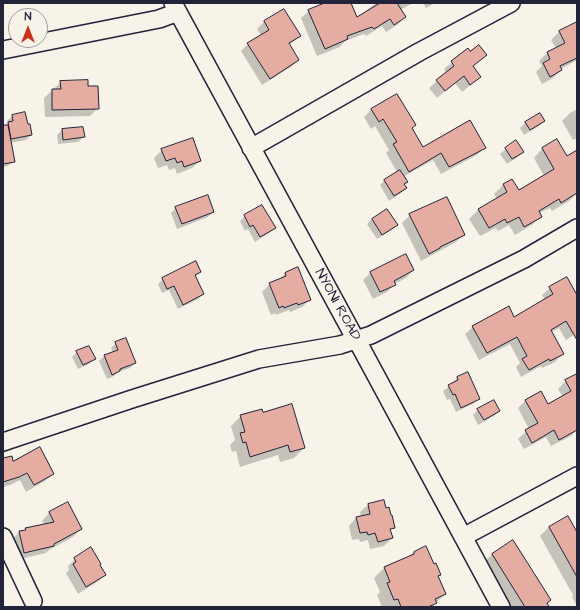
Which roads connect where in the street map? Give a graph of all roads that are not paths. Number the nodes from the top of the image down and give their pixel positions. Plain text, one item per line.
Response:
1 (511, 3) edge
2 (175, 8) edge
3 (3, 50) edge
4 (251, 148) junction
5 (577, 228) edge
6 (356, 340) junction
7 (3, 442) edge
8 (577, 476) edge
9 (3, 537) edge
10 (463, 537) junction
11 (33, 601) dead end
12 (501, 607) edge

1 - 4 street
2 - 3 street
2 - 4 street, NYONI ROAD
4 - 6 street, NYONI ROAD
5 - 6 street
6 - 7 street
6 - 10 street, NYONI ROAD
8 - 10 street
9 - 11 street
10 - 12 street, NYONI ROAD

